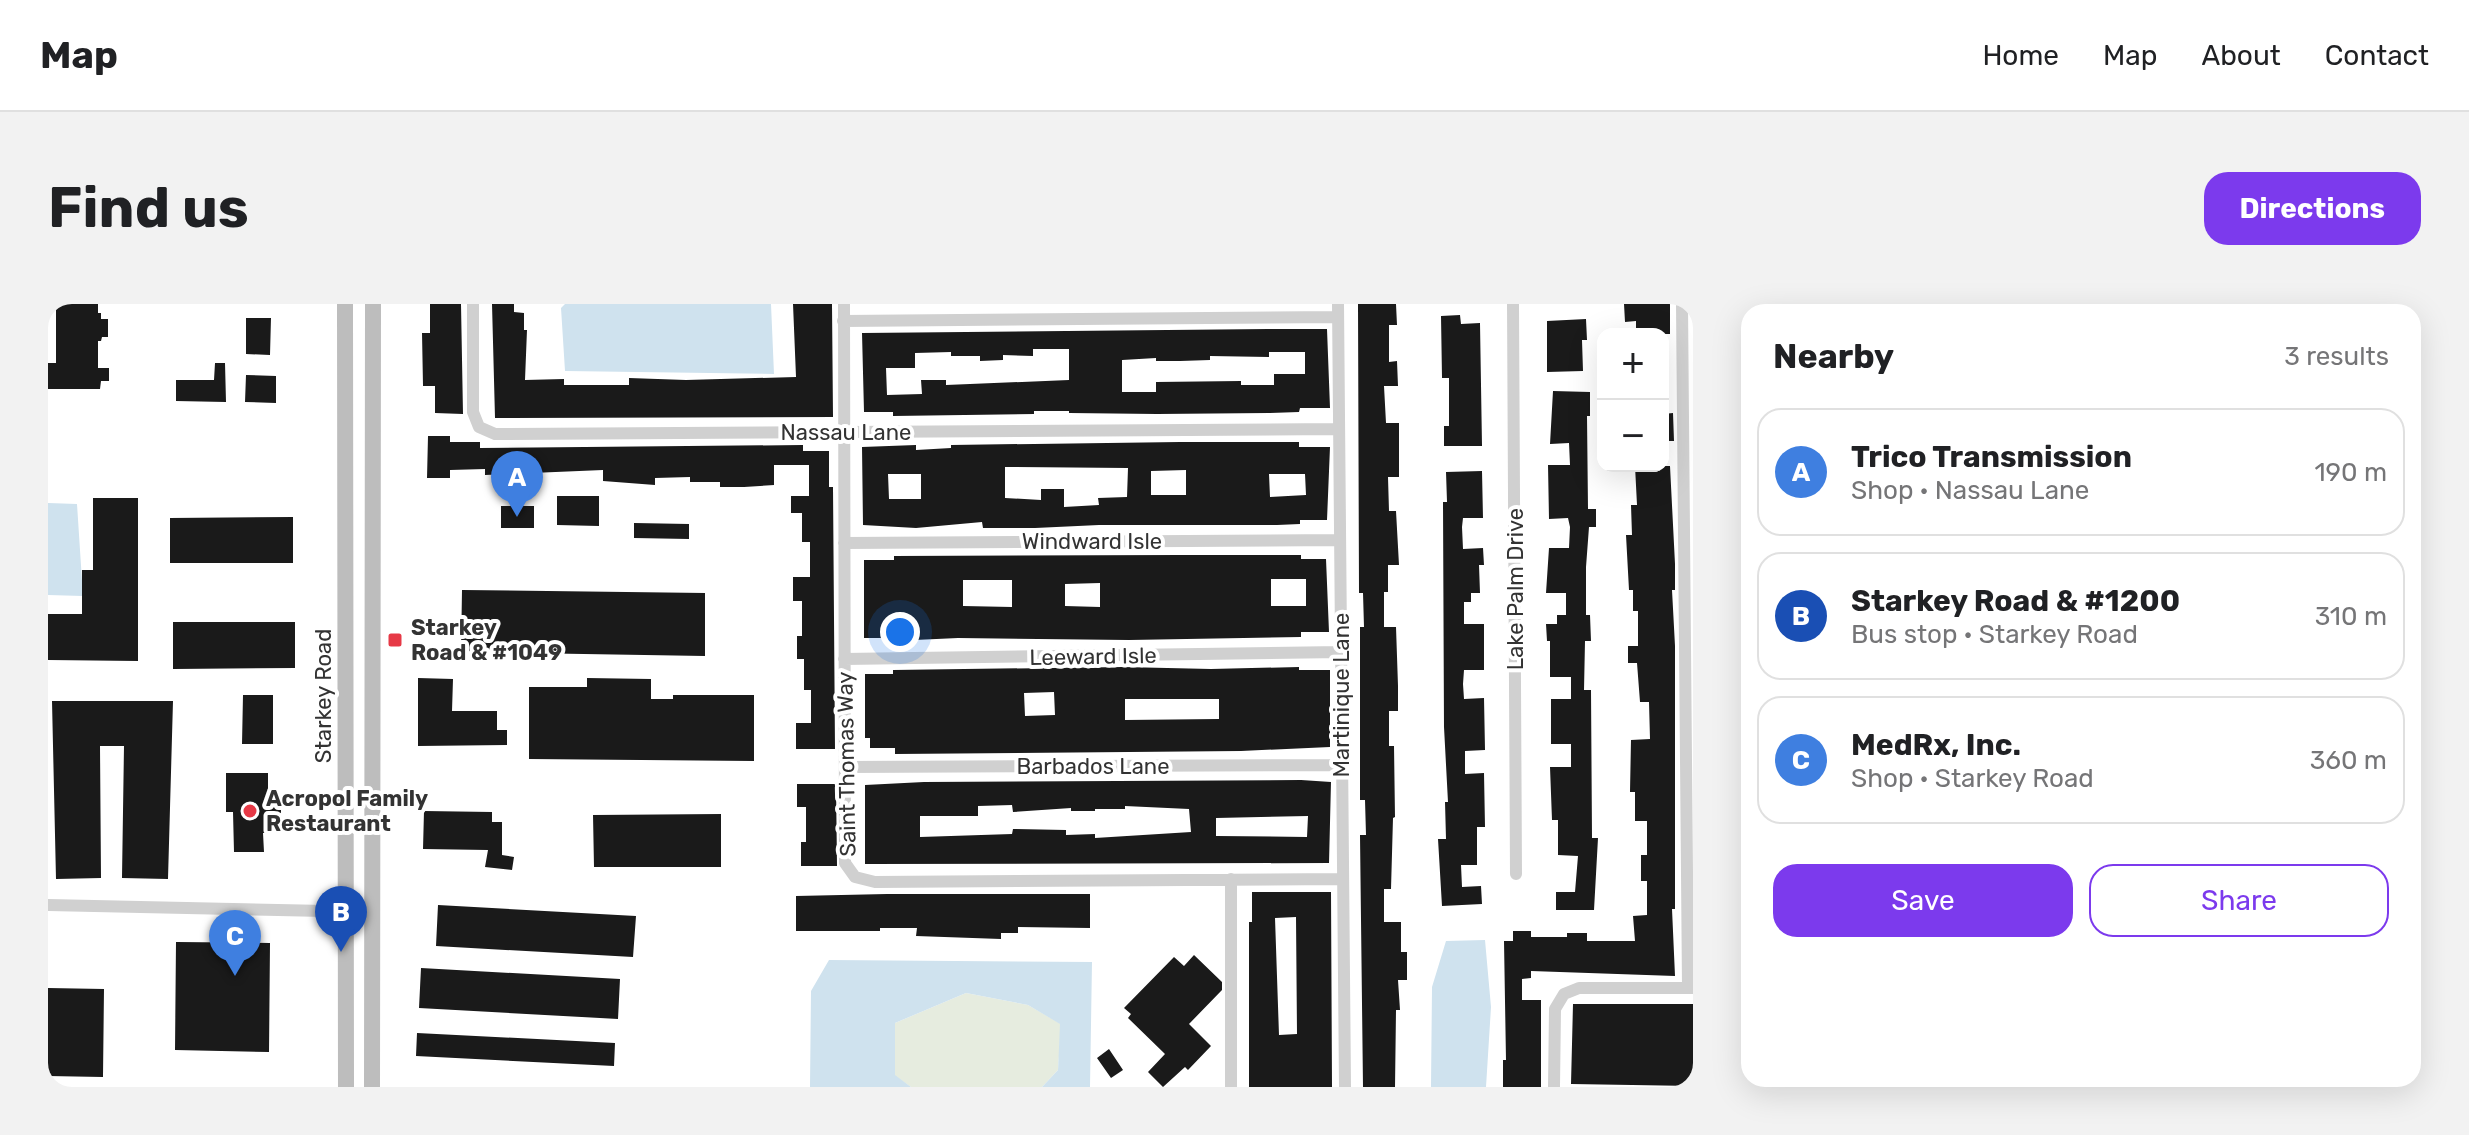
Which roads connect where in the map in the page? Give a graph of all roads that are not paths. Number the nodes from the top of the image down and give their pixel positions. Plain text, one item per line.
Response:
1 (345, 304) edge
2 (373, 304) edge
3 (473, 304) edge
4 (844, 304) edge
5 (1513, 304) edge
6 (1682, 304) edge
7 (1338, 310) edge
8 (843, 321) junction
9 (1688, 413) edge
10 (1339, 429) junction
11 (843, 432) junction
12 (1688, 528) edge
13 (1340, 540) junction
14 (844, 543) junction
15 (1689, 643) edge
16 (1341, 652) junction
17 (844, 659) junction
18 (1689, 755) edge
19 (1342, 765) junction
20 (845, 767) junction
21 (1516, 874) dead end
22 (1231, 879) junction
23 (1343, 879) junction
24 (48, 905) edge
25 (346, 911) junction
26 (373, 912) junction
27 (1690, 988) edge
28 (346, 1087) edge
29 (372, 1087) edge
30 (1231, 1087) edge
31 (1345, 1087) edge
32 (1554, 1087) edge

1 - 25 main road, Starkey Road
2 - 26 main road
3 - 11 street, Nassau Lane
4 - 8 street, Saint Thomas Way
5 - 21 street, Lake Palm Drive
6 - 9 street
7 - 8 street
7 - 10 street, Martinique Lane
8 - 11 street, Saint Thomas Way
9 - 12 street
10 - 11 street, Nassau Lane
10 - 13 street, Martinique Lane
11 - 14 street, Saint Thomas Way
12 - 15 street
13 - 14 street, Windward Isle
13 - 16 street, Martinique Lane
14 - 17 street, Saint Thomas Way
15 - 18 street
16 - 17 street, Leeward Isle
16 - 19 street, Martinique Lane
17 - 20 street, Saint Thomas Way
18 - 27 street
19 - 20 street, Barbados Lane
19 - 23 street, Martinique Lane
20 - 22 street, Saint Thomas Way
22 - 23 street, Saint Thomas Way
22 - 30 street
23 - 31 street, Martinique Lane
24 - 25 street
25 - 26 street
25 - 28 main road, Starkey Road
26 - 29 main road
27 - 32 street

